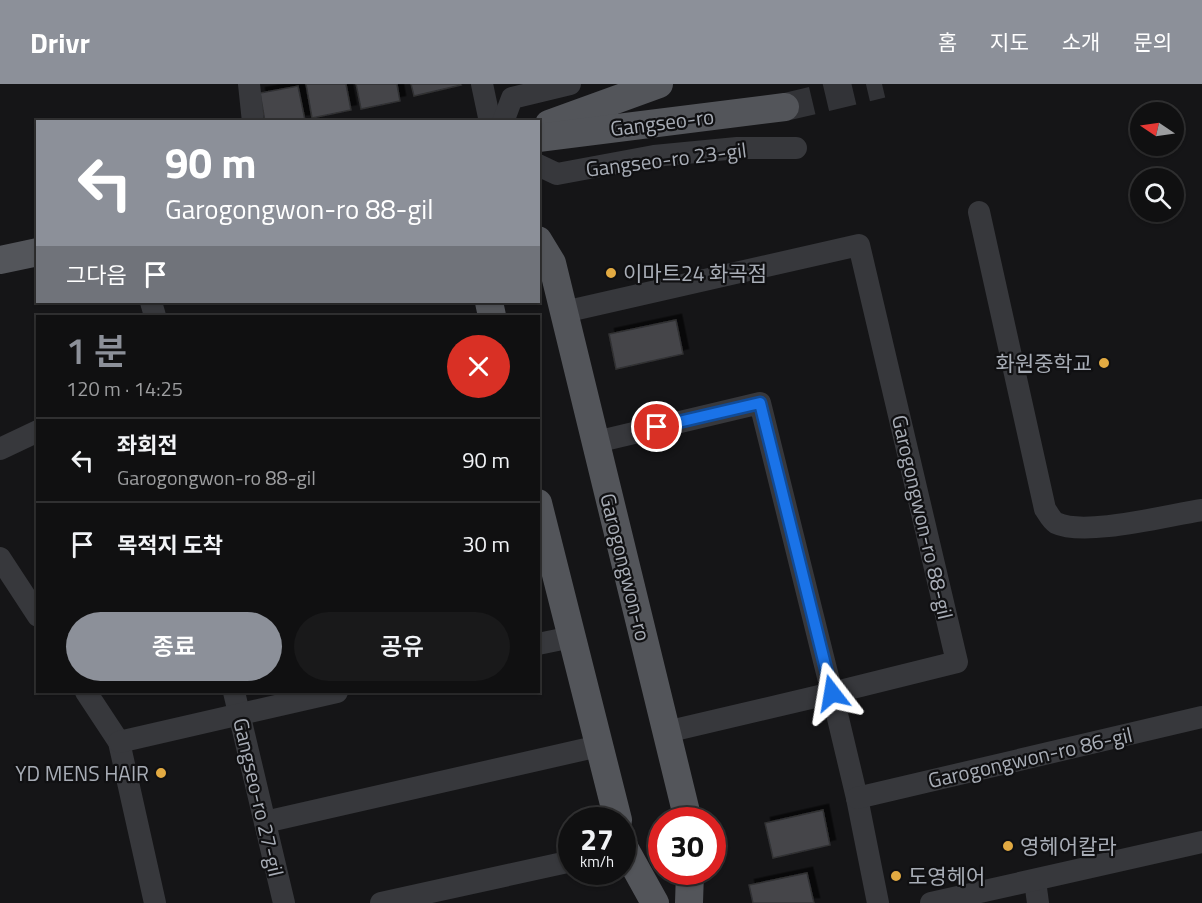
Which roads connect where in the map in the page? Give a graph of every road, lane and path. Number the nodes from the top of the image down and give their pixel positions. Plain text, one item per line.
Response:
1 (249, 84) edge
2 (482, 84) edge
3 (570, 84) edge
4 (659, 84) edge
5 (785, 107) tunnel mouth
6 (253, 120) edge
7 (490, 120) edge
8 (504, 120) edge
9 (540, 127) edge
10 (540, 138) edge
11 (796, 148) dead end
12 (540, 166) edge
13 (979, 212) dead end
14 (540, 243) edge
15 (36, 252) edge
16 (0, 260) edge
17 (564, 312) junction
18 (36, 432) edge
19 (596, 442) junction
20 (0, 449) edge
21 (1202, 510) edge
22 (540, 511) edge
23 (0, 558) edge
24 (36, 613) edge
25 (572, 636) junction
26 (540, 644) edge
27 (87, 693) edge
28 (234, 693) edge
29 (333, 693) edge
30 (832, 693) junction
31 (239, 714) junction
32 (1202, 717) edge
33 (666, 732) junction
34 (119, 742) junction
35 (599, 746) junction
36 (857, 798) junction
37 (615, 807) edge
38 (685, 807) edge
39 (265, 822) junction
40 (1202, 842) edge
41 (558, 864) edge
42 (636, 869) edge
43 (690, 885) edge
44 (1037, 892) edge
45 (155, 903) edge
46 (284, 903) edge
47 (381, 903) edge
48 (655, 903) edge
49 (689, 903) edge
50 (878, 903) edge
51 (931, 903) edge

1 - 6 street
2 - 7 street
3 - 8 street
4 - 9 main road, Gangseo-ro
5 - 10 main road, Gangseo-ro
11 - 12 street, Gangseo-ro 23-gil
13 - 21 street
14 - 17 main road, Garogongwon-ro
15 - 16 main road
17 - 19 main road, Garogongwon-ro
17 - 30 street, Garogongwon-ro 88-gil
18 - 20 street
19 - 30 street
19 - 33 main road, Garogongwon-ro
22 - 25 main road
23 - 24 street
25 - 26 street
25 - 35 main road
27 - 34 street
28 - 31 street, Gangseo-ro 27-gil
29 - 31 street
30 - 33 street, Garogongwon-ro 88-gil
30 - 36 street
31 - 34 street
31 - 39 street, Gangseo-ro 27-gil
32 - 36 street, Garogongwon-ro 86-gil
33 - 38 main road, Garogongwon-ro
34 - 45 street
35 - 37 main road
35 - 39 street
36 - 50 street
39 - 46 street, Gangseo-ro 27-gil
40 - 44 street
41 - 47 street
42 - 48 main road
43 - 49 main road
44 - 51 street

